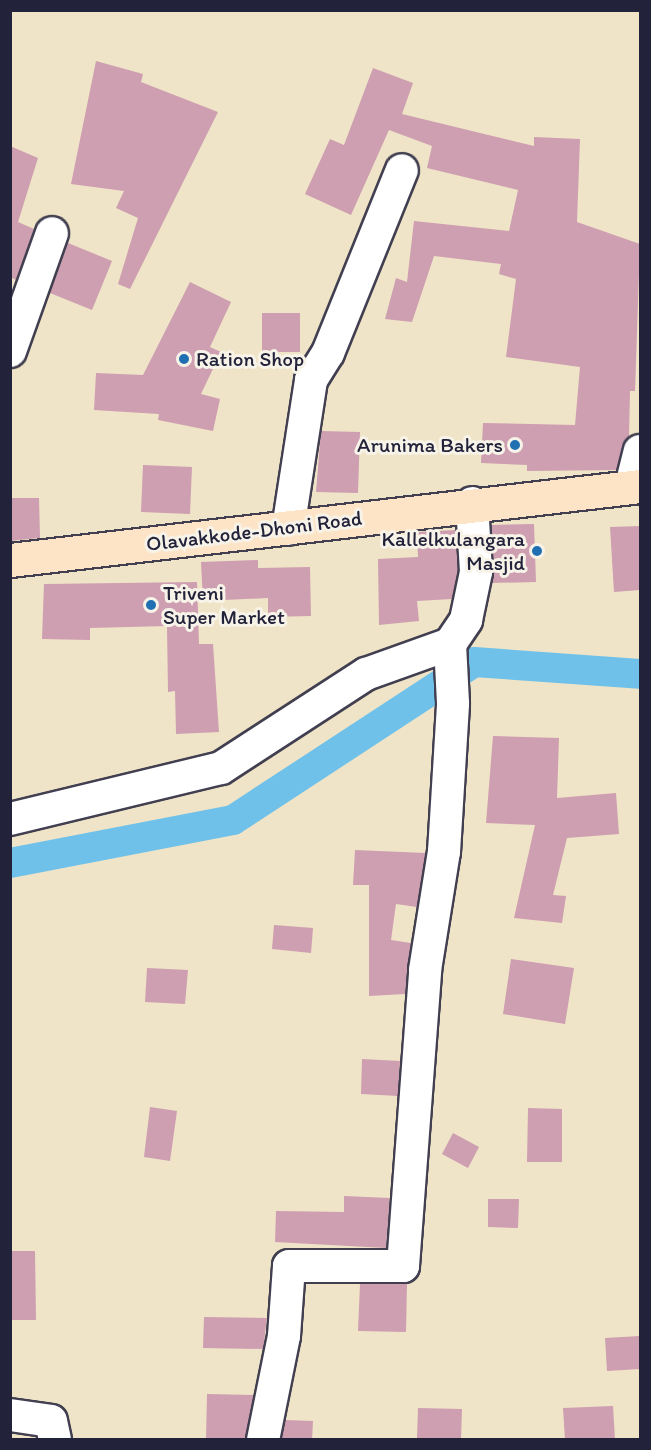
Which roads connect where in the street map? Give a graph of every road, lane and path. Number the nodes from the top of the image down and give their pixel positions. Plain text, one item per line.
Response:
1 (402, 170) dead end
2 (52, 232) dead end
3 (10, 351) edge
4 (640, 451) edge
5 (636, 486) edge
6 (472, 503) junction
7 (288, 529) junction
8 (10, 560) edge
9 (450, 644) junction
10 (10, 819) edge
11 (10, 1415) edge
12 (55, 1440) edge
13 (263, 1440) edge

1 - 7 street
2 - 3 street
4 - 5 street
5 - 6 main road, Olavakkode-Dhoni Road
6 - 7 main road, Olavakkode-Dhoni Road
6 - 9 street
7 - 8 main road, Olavakkode-Dhoni Road
9 - 10 street
9 - 13 street
11 - 12 street

